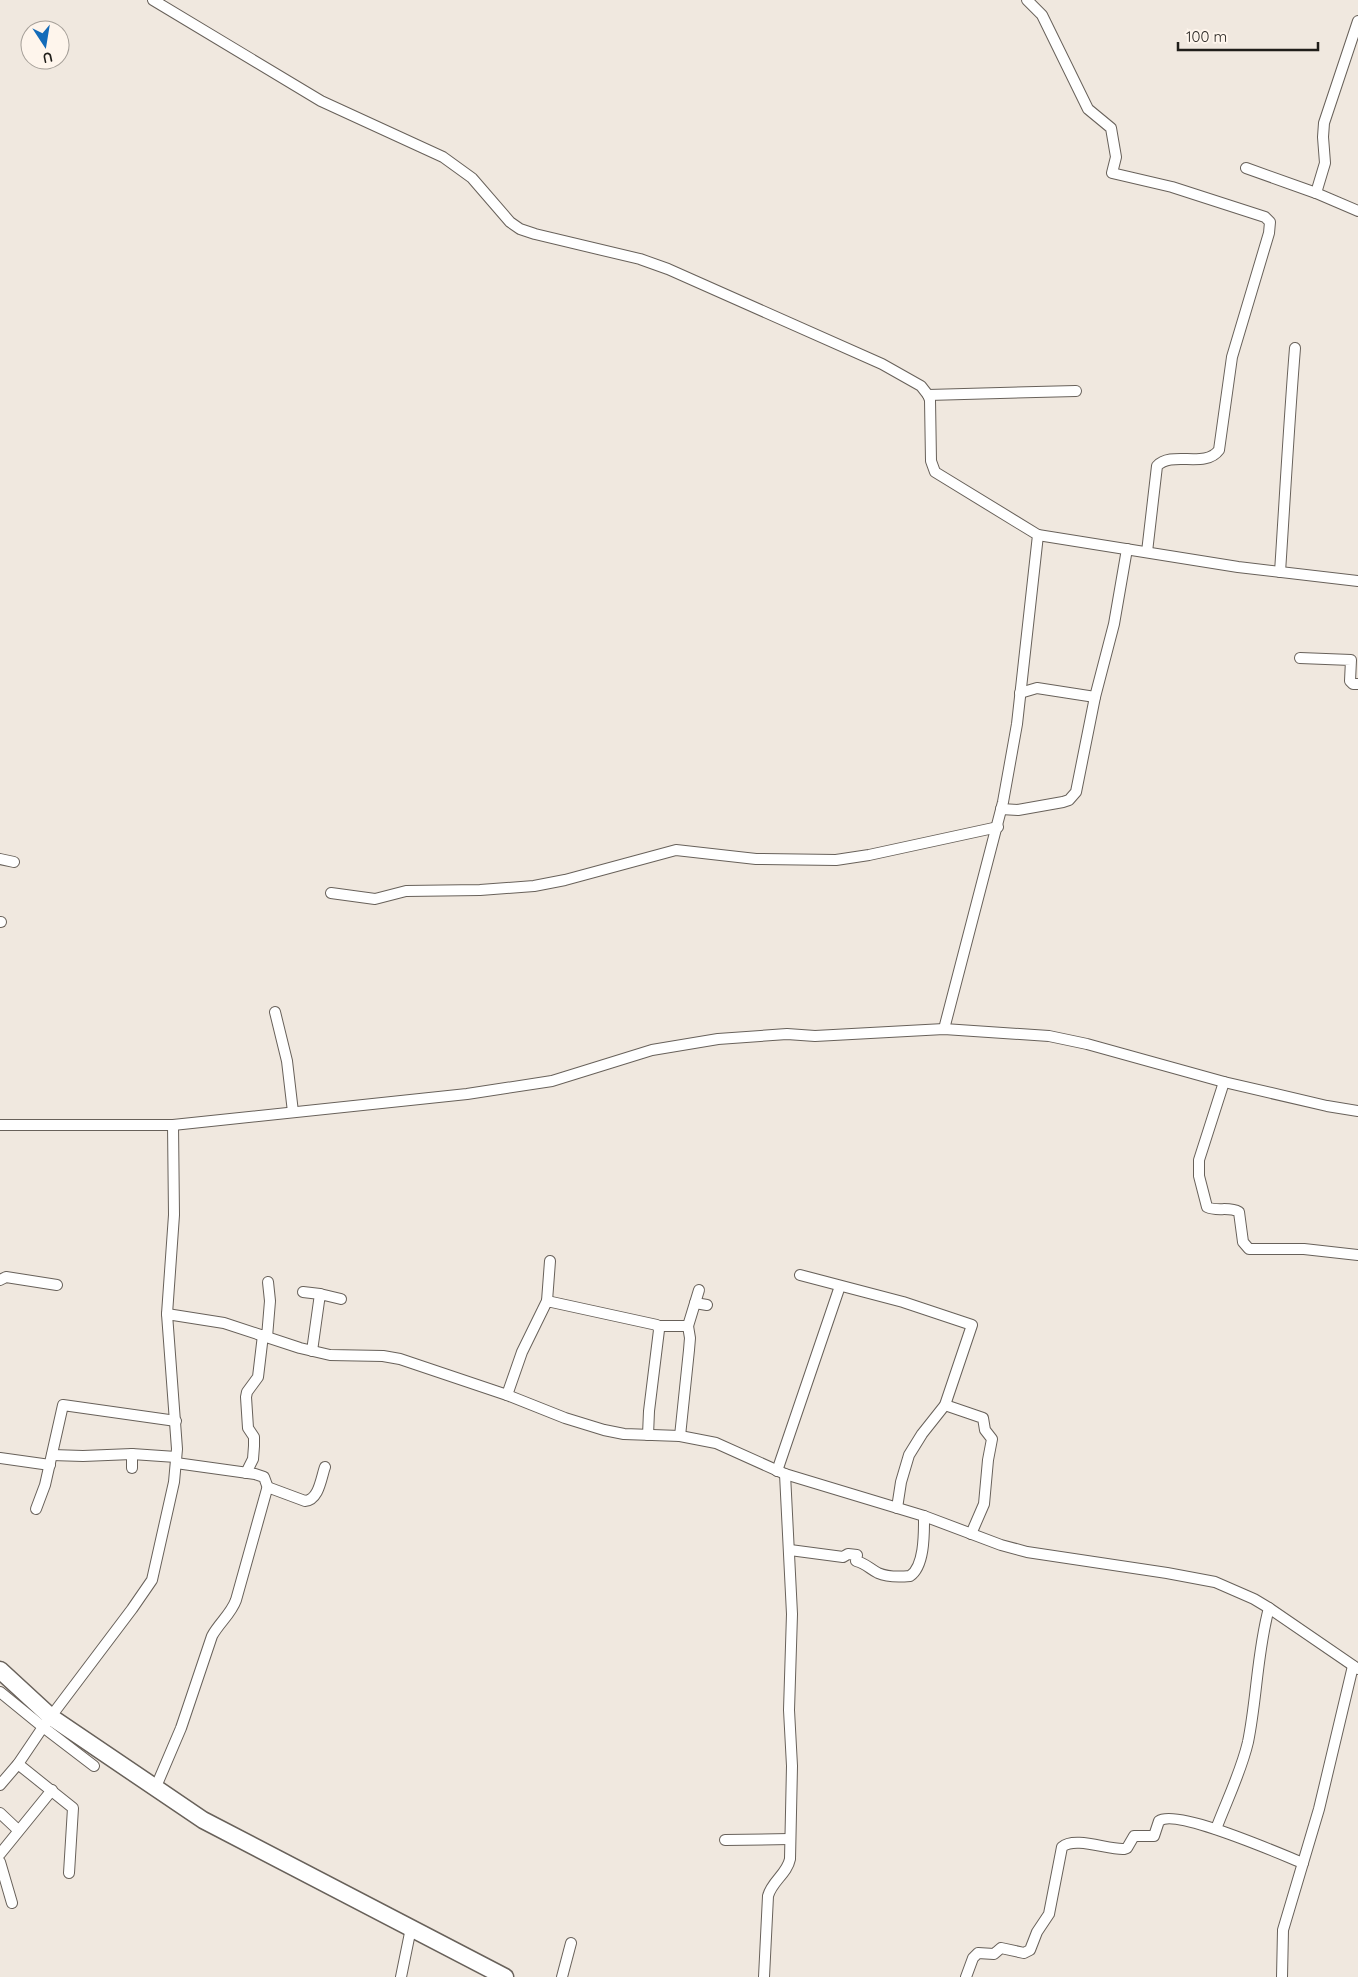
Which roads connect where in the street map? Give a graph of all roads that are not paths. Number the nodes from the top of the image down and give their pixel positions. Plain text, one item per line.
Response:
1 (153, 0) edge
2 (1027, 0) edge
3 (1358, 22) edge
4 (1356, 34) edge
5 (1246, 168) dead end
6 (1316, 193) junction
7 (1358, 211) edge
8 (1295, 348) dead end
9 (1076, 391) dead end
10 (928, 395) junction
11 (1038, 535) junction
12 (1127, 549) junction
13 (1146, 552) junction
14 (1280, 572) junction
15 (1358, 581) edge
16 (1300, 658) dead end
17 (1358, 684) edge
18 (1020, 693) junction
19 (1095, 697) junction
20 (1002, 809) junction
21 (998, 827) junction
22 (0, 858) edge
23 (14, 862) dead end
24 (331, 893) dead end
25 (276, 1012) dead end
26 (944, 1029) junction
27 (1224, 1082) junction
28 (1358, 1111) edge
29 (293, 1112) junction
30 (0, 1125) edge
31 (173, 1125) junction
32 (1358, 1256) edge
33 (550, 1261) dead end
34 (800, 1274) dead end
35 (0, 1280) edge
36 (268, 1282) dead end
37 (57, 1285) dead end
38 (840, 1286) junction
39 (699, 1290) dead end
40 (303, 1292) dead end
41 (320, 1294) junction
42 (342, 1299) dead end
43 (547, 1301) junction
44 (695, 1303) junction
45 (708, 1305) dead end
46 (167, 1314) junction
47 (659, 1326) junction
48 (688, 1326) junction
49 (265, 1336) junction
50 (312, 1351) junction
51 (507, 1394) junction
52 (945, 1404) junction
53 (176, 1421) junction
54 (648, 1434) junction
55 (680, 1436) junction
56 (132, 1454) junction
57 (0, 1458) edge
58 (51, 1460) junction
59 (176, 1460) junction
60 (325, 1467) dead end
61 (132, 1468) dead end
62 (781, 1472) junction
63 (246, 1473) junction
64 (268, 1488) junction
65 (897, 1508) junction
66 (36, 1509) dead end
67 (924, 1516) junction
68 (971, 1534) junction
69 (790, 1550) junction
70 (1268, 1608) junction
71 (1355, 1668) edge
72 (0, 1670) edge
73 (0, 1692) edge
74 (47, 1722) junction
75 (18, 1764) junction
76 (94, 1766) dead end
77 (0, 1785) edge
78 (155, 1789) junction
79 (52, 1790) junction
80 (0, 1813) edge
81 (1216, 1829) junction
82 (18, 1830) junction
83 (790, 1839) junction
84 (725, 1840) dead end
85 (3, 1845) edge
86 (0, 1854) edge
87 (0, 1862) edge
88 (1303, 1863) junction
89 (69, 1873) dead end
90 (3, 1882) edge
91 (12, 1903) dead end
92 (411, 1928) junction
93 (571, 1944) dead end
94 (401, 1977) edge
95 (505, 1977) edge
96 (562, 1977) edge
97 (764, 1977) edge
98 (966, 1977) edge
99 (1282, 1977) edge

1 - 10 street
2 - 13 street
3 - 4 street
4 - 6 street
5 - 6 street
6 - 7 street
8 - 14 street
9 - 10 street
10 - 11 street
11 - 12 street
11 - 18 street
12 - 13 street
12 - 19 street
13 - 14 street
14 - 15 street
16 - 17 street
18 - 19 street
18 - 20 street
19 - 20 street
20 - 21 street
21 - 24 street
21 - 26 street
22 - 23 street
25 - 29 street
26 - 27 street
26 - 29 street
27 - 28 street
27 - 32 street
29 - 31 street
30 - 31 street
31 - 46 street
33 - 43 street
34 - 38 street
35 - 37 street
36 - 49 street
38 - 52 street
38 - 62 street
39 - 44 street
40 - 41 street
41 - 42 street
41 - 50 street
43 - 47 street
43 - 51 street
44 - 45 street
44 - 48 street
46 - 49 street
46 - 53 street
47 - 48 street
47 - 54 street
48 - 55 street
49 - 50 street
49 - 63 street
50 - 51 street
51 - 54 street
52 - 65 street
52 - 68 street
53 - 58 street
53 - 59 street
54 - 55 street
55 - 62 street
56 - 58 street
56 - 59 street
56 - 61 street
57 - 58 street
58 - 66 street
59 - 63 street
59 - 74 street
60 - 64 street
62 - 65 street
62 - 69 street
63 - 64 street
64 - 78 street
65 - 67 street
67 - 68 street
67 - 69 street
68 - 70 street
69 - 83 street
70 - 71 street
70 - 81 street
71 - 88 street
72 - 74 main road
73 - 74 street
74 - 75 street
74 - 76 street
74 - 78 main road
75 - 77 street
75 - 79 street
78 - 92 main road
79 - 82 street
79 - 89 street
80 - 82 street
81 - 88 street
81 - 98 street
82 - 85 street
83 - 84 street
83 - 97 street
85 - 86 street
87 - 90 street
88 - 99 street
90 - 91 street
92 - 94 street
92 - 95 main road
93 - 96 street

